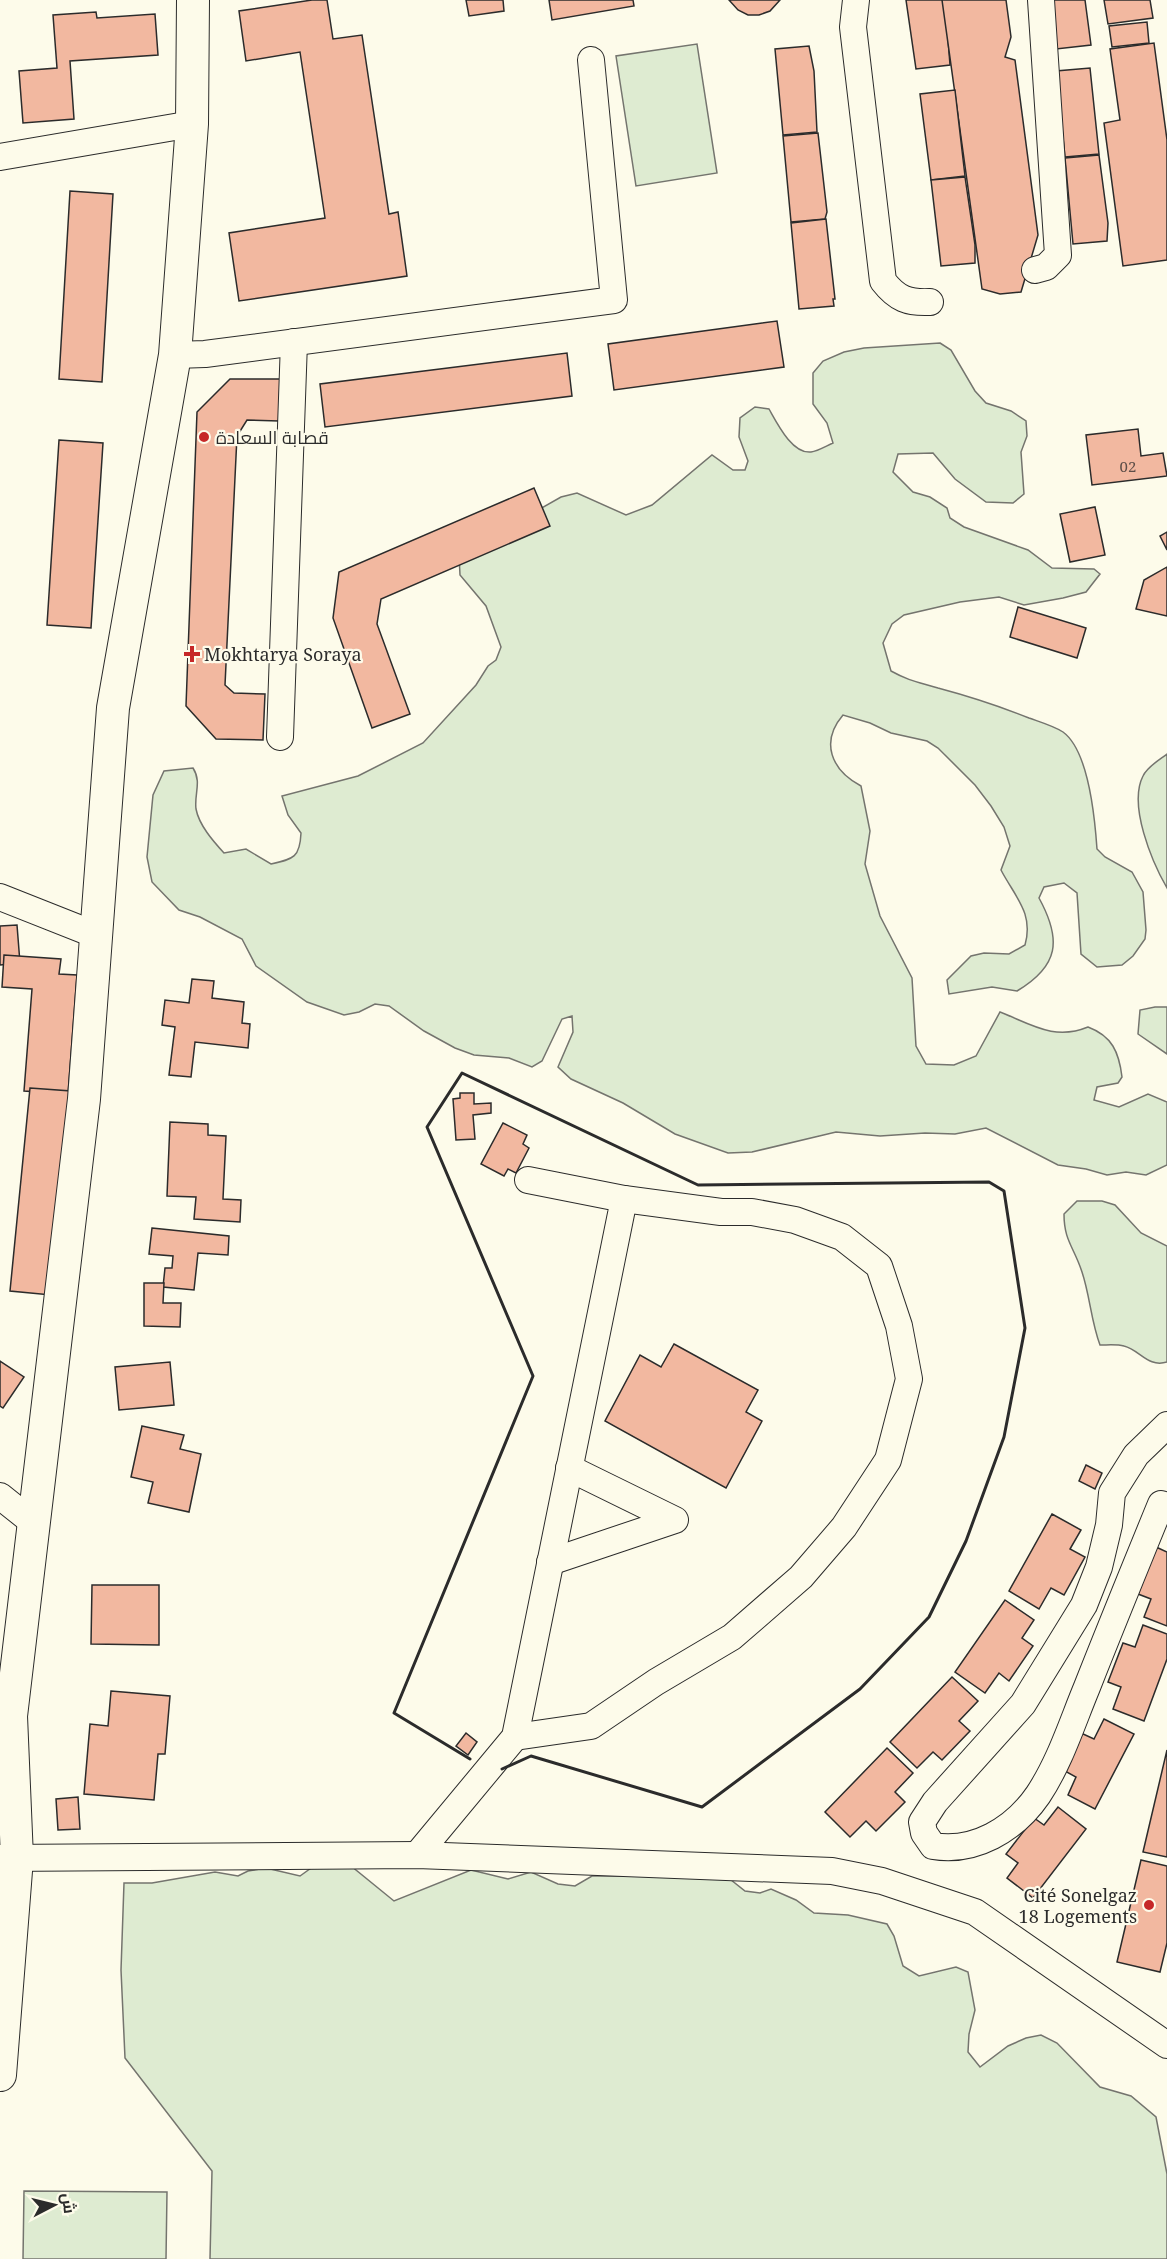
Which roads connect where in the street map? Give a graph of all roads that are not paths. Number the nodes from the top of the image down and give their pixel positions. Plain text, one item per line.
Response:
1 (193, 0) edge
2 (856, 0) edge
3 (1041, 0) edge
4 (591, 60) dead end
5 (192, 124) junction
6 (0, 157) edge
7 (1035, 270) dead end
8 (930, 302) dead end
9 (294, 342) junction
10 (175, 355) junction
11 (280, 737) dead end
12 (0, 897) edge
13 (96, 935) junction
14 (528, 1180) dead end
15 (624, 1199) junction
16 (1167, 1425) edge
17 (569, 1468) junction
18 (0, 1496) edge
19 (1167, 1506) edge
20 (35, 1524) junction
21 (550, 1562) junction
22 (5, 1712) edge
23 (515, 1737) junction
24 (417, 1855) junction
25 (8, 1858) edge
26 (1167, 2045) edge
27 (0, 2075) edge

1 - 5 street
2 - 8 street
3 - 7 street
4 - 9 street
5 - 6 street
5 - 10 street
9 - 10 street
9 - 11 street
10 - 13 street
12 - 13 street
13 - 20 street
14 - 15 street
15 - 17 street
15 - 23 street
16 - 19 street
17 - 21 street
17 - 21 street
18 - 20 street
20 - 22 street
21 - 23 street
22 - 25 street
23 - 24 street
24 - 25 street
24 - 26 street
25 - 27 street

